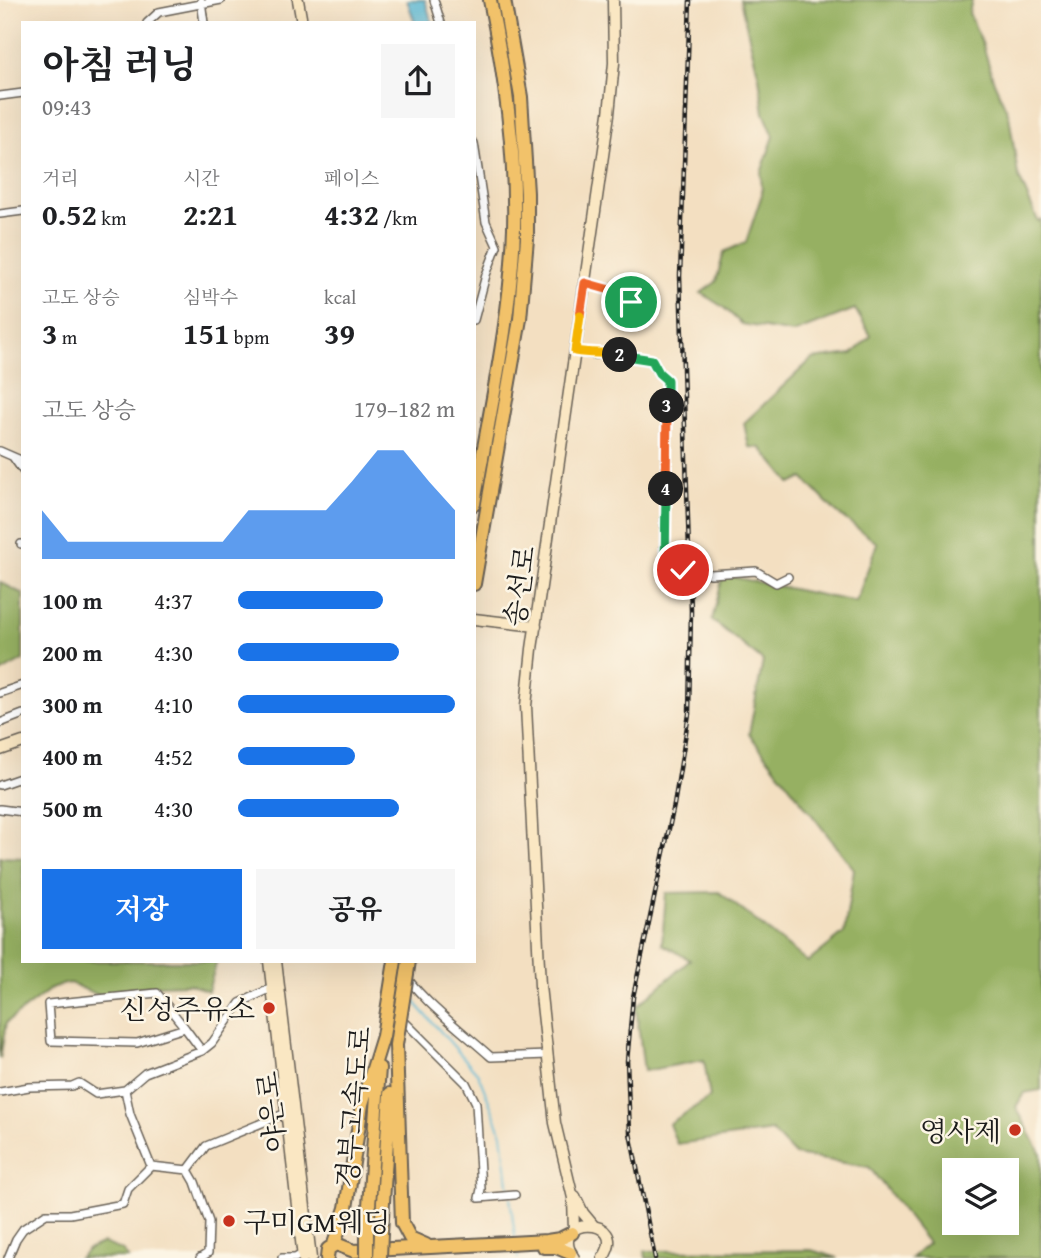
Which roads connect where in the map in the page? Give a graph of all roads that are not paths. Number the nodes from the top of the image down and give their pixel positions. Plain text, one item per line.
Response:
1 (221, 0) edge
2 (292, 0) edge
3 (298, 0) edge
4 (434, 0) edge
5 (490, 0) edge
6 (504, 0) edge
7 (613, 0) edge
8 (201, 1) edge
9 (149, 21) edge
10 (204, 21) edge
11 (296, 21) edge
12 (302, 21) edge
13 (440, 21) edge
14 (21, 93) edge
15 (0, 96) edge
16 (476, 156) edge
17 (21, 211) edge
18 (0, 214) edge
19 (585, 283) junction
20 (647, 292) dead end
21 (476, 312) edge
22 (575, 351) junction
23 (0, 451) edge
24 (12, 456) junction
25 (21, 460) edge
26 (21, 468) edge
27 (476, 493) edge
28 (476, 572) edge
29 (788, 577) dead end
30 (476, 619) edge
31 (536, 626) junction
32 (21, 686) edge
33 (0, 692) edge
34 (21, 715) edge
35 (0, 723) edge
36 (21, 743) edge
37 (0, 750) edge
38 (21, 778) edge
39 (0, 785) edge
40 (0, 809) edge
41 (21, 812) edge
42 (269, 963) edge
43 (276, 963) edge
44 (395, 963) edge
45 (396, 963) edge
46 (409, 963) edge
47 (275, 987) junction
48 (380, 991) dead end
49 (185, 1028) junction
50 (383, 1036) junction
51 (396, 1045) junction
52 (202, 1051) junction
53 (548, 1055) junction
54 (125, 1090) junction
55 (0, 1092) edge
56 (286, 1113) junction
57 (151, 1166) junction
58 (188, 1170) junction
59 (569, 1179) junction
60 (515, 1195) dead end
61 (593, 1225) junction
62 (573, 1232) junction
63 (334, 1244) junction
64 (528, 1245) junction
65 (435, 1250) junction
66 (210, 1255) edge
67 (572, 1255) edge
68 (305, 1257) edge
69 (8, 1258) edge
70 (200, 1258) edge
71 (282, 1258) edge
72 (327, 1258) edge
73 (355, 1258) edge
74 (367, 1258) edge
75 (380, 1258) edge
76 (420, 1258) edge
77 (603, 1258) edge

1 - 8 street
2 - 11 main road
3 - 12 main road
4 - 13 street
5 - 27 highway
6 - 28 highway
7 - 19 main road, 송선로
8 - 9 street
8 - 10 street
14 - 15 street
16 - 21 street
17 - 18 street
19 - 20 street
19 - 22 main road, 송선로
22 - 29 street
22 - 31 main road, 송선로
23 - 24 street
24 - 25 street
24 - 26 street
30 - 31 main road
31 - 53 main road, 송선로
32 - 33 street
34 - 35 street
36 - 37 main road
38 - 39 street
40 - 41 street
42 - 47 main road, 야은로
43 - 47 main road, 야은로
44 - 50 highway, 경부고속도로, bridge
45 - 53 street
46 - 51 highway, 경부고속도로, bridge
47 - 52 street
47 - 56 main road, 야은로
47 - 68 main road, 야은로
48 - 60 street
49 - 49 street
49 - 52 street
50 - 63 highway
50 - 74 highway, 경부고속도로, bridge
51 - 65 highway
51 - 75 highway, 경부고속도로, bridge
52 - 54 street
53 - 59 main road, 송선로
54 - 55 street
54 - 57 street
56 - 58 street
56 - 68 main road, 야은로
57 - 58 street
57 - 69 street
58 - 66 street
59 - 61 main road
59 - 62 main road
61 - 62 main road
61 - 77 main road
62 - 64 highway
62 - 67 main road
63 - 65 highway
63 - 72 highway
64 - 65 highway
64 - 67 highway
65 - 73 highway
65 - 76 highway
66 - 70 street
68 - 71 street

